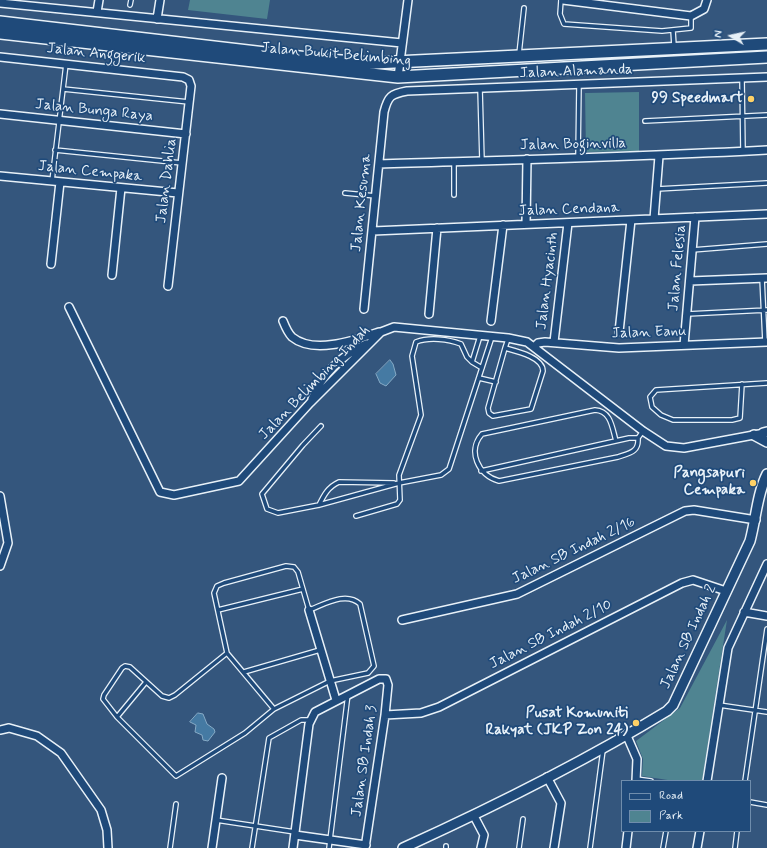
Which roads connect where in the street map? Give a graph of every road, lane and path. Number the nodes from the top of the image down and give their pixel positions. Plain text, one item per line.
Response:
1 (99, 0) edge
2 (131, 0) edge
3 (160, 0) edge
4 (408, 0) edge
5 (562, 0) edge
6 (707, 0) edge
7 (603, 2) edge
8 (0, 3) edge
9 (37, 3) edge
10 (130, 5) dead end
11 (524, 8) dead end
12 (97, 12) junction
13 (691, 16) junction
14 (157, 19) junction
15 (0, 22) edge
16 (673, 30) junction
17 (0, 33) edge
18 (402, 43) junction
19 (767, 44) edge
20 (674, 49) junction
21 (518, 55) junction
22 (0, 57) edge
23 (767, 57) edge
24 (400, 63) junction
25 (66, 64) junction
26 (398, 77) junction
27 (767, 77) edge
28 (742, 78) junction
29 (189, 80) joint
30 (579, 85) junction
31 (480, 89) junction
32 (63, 90) junction
33 (388, 99) joint
34 (189, 102) junction
35 (0, 114) edge
36 (767, 115) edge
37 (742, 117) junction
38 (59, 120) junction
39 (645, 121) dead end
40 (186, 134) junction
41 (55, 150) junction
42 (767, 150) edge
43 (743, 152) junction
44 (659, 156) junction
45 (578, 157) junction
46 (527, 159) junction
47 (482, 161) junction
48 (454, 162) junction
49 (182, 163) junction
50 (379, 164) junction
51 (0, 176) edge
52 (52, 181) junction
53 (60, 182) junction
54 (767, 183) edge
55 (121, 188) junction
56 (657, 189) junction
57 (178, 193) junction
58 (346, 193) dead end
59 (454, 195) dead end
60 (376, 196) junction
61 (767, 214) edge
62 (695, 218) junction
63 (654, 219) junction
64 (631, 220) junction
65 (568, 223) junction
66 (526, 224) junction
67 (503, 225) junction
68 (437, 228) junction
69 (373, 231) junction
70 (767, 244) edge
71 (692, 250) junction
72 (51, 264) dead end
73 (112, 275) dead end
74 (765, 278) edge
75 (690, 281) junction
76 (168, 286) dead end
77 (69, 307) dead end
78 (364, 309) dead end
79 (765, 310) edge
80 (428, 314) dead end
81 (687, 314) junction
82 (283, 321) dead end
83 (491, 321) dead end
84 (381, 332) junction
85 (619, 332) dead end
86 (480, 336) junction
87 (492, 337) junction
88 (508, 338) junction
89 (554, 342) junction
90 (766, 342) edge
91 (684, 345) junction
92 (534, 347) junction
93 (505, 348) junction
94 (472, 362) junction
95 (482, 368) junction
96 (479, 378) junction
97 (496, 382) junction
98 (742, 384) junction
99 (767, 384) edge
100 (321, 426) dead end
101 (643, 431) junction
102 (763, 433) edge
103 (638, 438) junction
104 (616, 441) junction
105 (767, 442) edge
106 (482, 471) junction
107 (767, 474) edge
108 (399, 483) junction
109 (0, 496) edge
110 (319, 505) junction
111 (356, 516) dead end
112 (756, 520) junction
113 (767, 564) edge
114 (0, 566) edge
115 (763, 580) edge
116 (303, 589) junction
117 (726, 591) junction
118 (218, 610) junction
119 (309, 610) junction
120 (744, 612) junction
121 (767, 616) edge
122 (402, 620) dead end
123 (767, 629) edge
124 (320, 650) junction
125 (227, 653) junction
126 (244, 672) junction
127 (330, 681) junction
128 (146, 682) junction
129 (348, 694) junction
130 (336, 700) junction
131 (718, 705) junction
132 (274, 709) junction
133 (755, 710) junction
134 (767, 712) edge
135 (385, 715) junction
136 (117, 717) junction
137 (310, 720) junction
138 (0, 730) edge
139 (627, 736) junction
140 (604, 748) junction
141 (548, 777) junction
142 (222, 778) dead end
143 (636, 780) edge
144 (707, 780) edge
145 (745, 780) edge
146 (751, 802) edge
147 (176, 804) dead end
148 (767, 805) edge
149 (474, 816) junction
150 (523, 819) dead end
151 (216, 820) junction
152 (256, 826) junction
153 (628, 832) edge
154 (666, 832) edge
155 (700, 832) edge
156 (737, 832) edge
157 (295, 834) junction
158 (330, 840) junction
159 (365, 847) edge
160 (108, 848) edge
161 (170, 848) edge
162 (212, 848) edge
163 (252, 848) edge
164 (293, 848) edge
165 (329, 848) edge
166 (403, 848) edge
167 (481, 848) edge
168 (519, 848) edge
169 (554, 848) edge
170 (590, 848) edge
171 (626, 848) edge
172 (663, 848) edge
173 (697, 848) edge
174 (735, 848) edge

1 - 12 street
2 - 10 lane
3 - 14 street
4 - 18 street
5 - 7 street
5 - 16 lane
6 - 13 street
7 - 13 street
8 - 9 street
9 - 12 street
11 - 21 lane
12 - 14 street
13 - 16 lane
14 - 18 street
15 - 24 main road, Jalan Bukit Belimbing
16 - 20 lane
17 - 26 main road, Jalan Bukit Belimbing
18 - 24 street
19 - 20 main road, Jalan Bukit Belimbing
20 - 21 main road, Jalan Bukit Belimbing
21 - 24 main road, Jalan Bukit Belimbing
22 - 25 street, Jalan Anggerik
23 - 26 main road, Jalan Bukit Belimbing
24 - 26 street
25 - 29 street, Jalan Anggerik
25 - 32 lane
27 - 28 street, Jalan Alamanda
28 - 30 street, Jalan Alamanda
28 - 37 lane
29 - 34 street, Jalan Dahlia
30 - 31 street, Jalan Alamanda
30 - 45 lane
31 - 33 street, Jalan Alamanda
31 - 47 lane
32 - 34 lane
32 - 38 lane
33 - 50 street, Jalan Kesuma
34 - 40 street, Jalan Dahlia
35 - 38 street, Jalan Bunga Raya
36 - 37 lane
37 - 39 lane
37 - 43 lane
38 - 40 street, Jalan Bunga Raya
38 - 41 lane
40 - 49 street, Jalan Dahlia
41 - 49 lane
41 - 52 lane
42 - 43 street, Jalan Boginvilla
43 - 44 street, Jalan Boginvilla
44 - 45 street, Jalan Boginvilla
44 - 56 street
45 - 46 street, Jalan Boginvilla
46 - 47 street, Jalan Boginvilla
46 - 66 street
47 - 48 street, Jalan Boginvilla
48 - 50 street, Jalan Boginvilla
48 - 59 lane
49 - 57 street, Jalan Dahlia
50 - 60 street, Jalan Kesuma
51 - 52 street, Jalan Cempaka
52 - 53 street, Jalan Cempaka
53 - 55 street, Jalan Cempaka
53 - 72 street
54 - 56 lane
55 - 57 street, Jalan Cempaka
55 - 73 street
56 - 63 street
57 - 76 street, Jalan Dahlia
58 - 60 lane
60 - 69 street, Jalan Kesuma
61 - 62 street, Jalan Cendana
62 - 63 street, Jalan Cendana
62 - 71 street, Jalan Felesia
63 - 64 street, Jalan Cendana
64 - 65 street, Jalan Cendana
64 - 85 street
65 - 66 street, Jalan Cendana
65 - 89 street, Jalan Hyacinth
66 - 67 street, Jalan Cendana
67 - 68 street, Jalan Cendana
67 - 83 street
68 - 69 street, Jalan Cendana
68 - 80 street
69 - 78 street, Jalan Kesuma
70 - 71 lane
71 - 75 street, Jalan Felesia
74 - 75 street
74 - 79 lane
75 - 81 street, Jalan Felesia
77 - 84 street, Jalan Belimbing Indah
79 - 81 lane
79 - 90 lane
81 - 91 street, Jalan Felesia
82 - 84 street
84 - 86 street, Jalan Belimbing Indah
86 - 87 street, Jalan Belimbing Indah
86 - 94 lane
87 - 88 street, Jalan Belimbing Indah
87 - 95 lane
88 - 92 street, Jalan Belimbing Indah
88 - 93 lane
89 - 91 street, Jalan Eanu
89 - 92 street, Jalan Eanu
90 - 91 street, Jalan Eanu
92 - 101 street, Jalan Belimbing Indah
93 - 97 lane
93 - 97 lane
94 - 95 lane
94 - 108 lane
95 - 96 lane
96 - 97 lane
96 - 108 lane
98 - 98 lane
98 - 99 lane
100 - 110 lane
101 - 102 street, Jalan Belimbing Indah
101 - 103 lane
102 - 105 street
103 - 104 lane
103 - 106 lane
104 - 106 lane
104 - 106 lane
107 - 112 street, Jalan SB Indah 2
108 - 110 lane
108 - 110 lane
108 - 111 lane
109 - 114 street
112 - 117 street, Jalan SB Indah 2
112 - 122 street, Jalan SB Indah 2/16
113 - 115 street
115 - 120 street
116 - 118 lane
116 - 118 lane
116 - 119 lane
117 - 135 street, Jalan SB Indah 2/10
117 - 139 street, Jalan SB Indah 2
118 - 125 lane
119 - 124 street
119 - 127 lane
120 - 121 street
120 - 131 street
123 - 133 lane
124 - 126 lane
124 - 127 street
125 - 126 lane
125 - 128 lane
126 - 132 lane
127 - 130 street
127 - 132 lane
128 - 136 lane
128 - 136 lane
129 - 130 street
129 - 135 street, Jalan SB Indah 3
129 - 158 lane
130 - 137 street
131 - 133 lane
131 - 144 street
132 - 136 lane
133 - 134 lane
133 - 145 lane
135 - 159 street, Jalan SB Indah 3
137 - 152 lane
137 - 157 street
138 - 160 street
139 - 140 street, Jalan SB Indah 2
139 - 143 street
140 - 141 street, Jalan SB Indah 2
140 - 170 lane
141 - 149 street, Jalan SB Indah 2
141 - 169 street
142 - 151 street
146 - 148 lane
147 - 161 lane
149 - 166 street, Jalan SB Indah 2
149 - 167 street
150 - 168 lane
151 - 152 lane
151 - 162 street
152 - 157 lane
152 - 163 lane
153 - 171 street
154 - 172 lane
155 - 173 street
156 - 174 lane
157 - 158 street
157 - 164 street
158 - 159 street
158 - 165 lane

